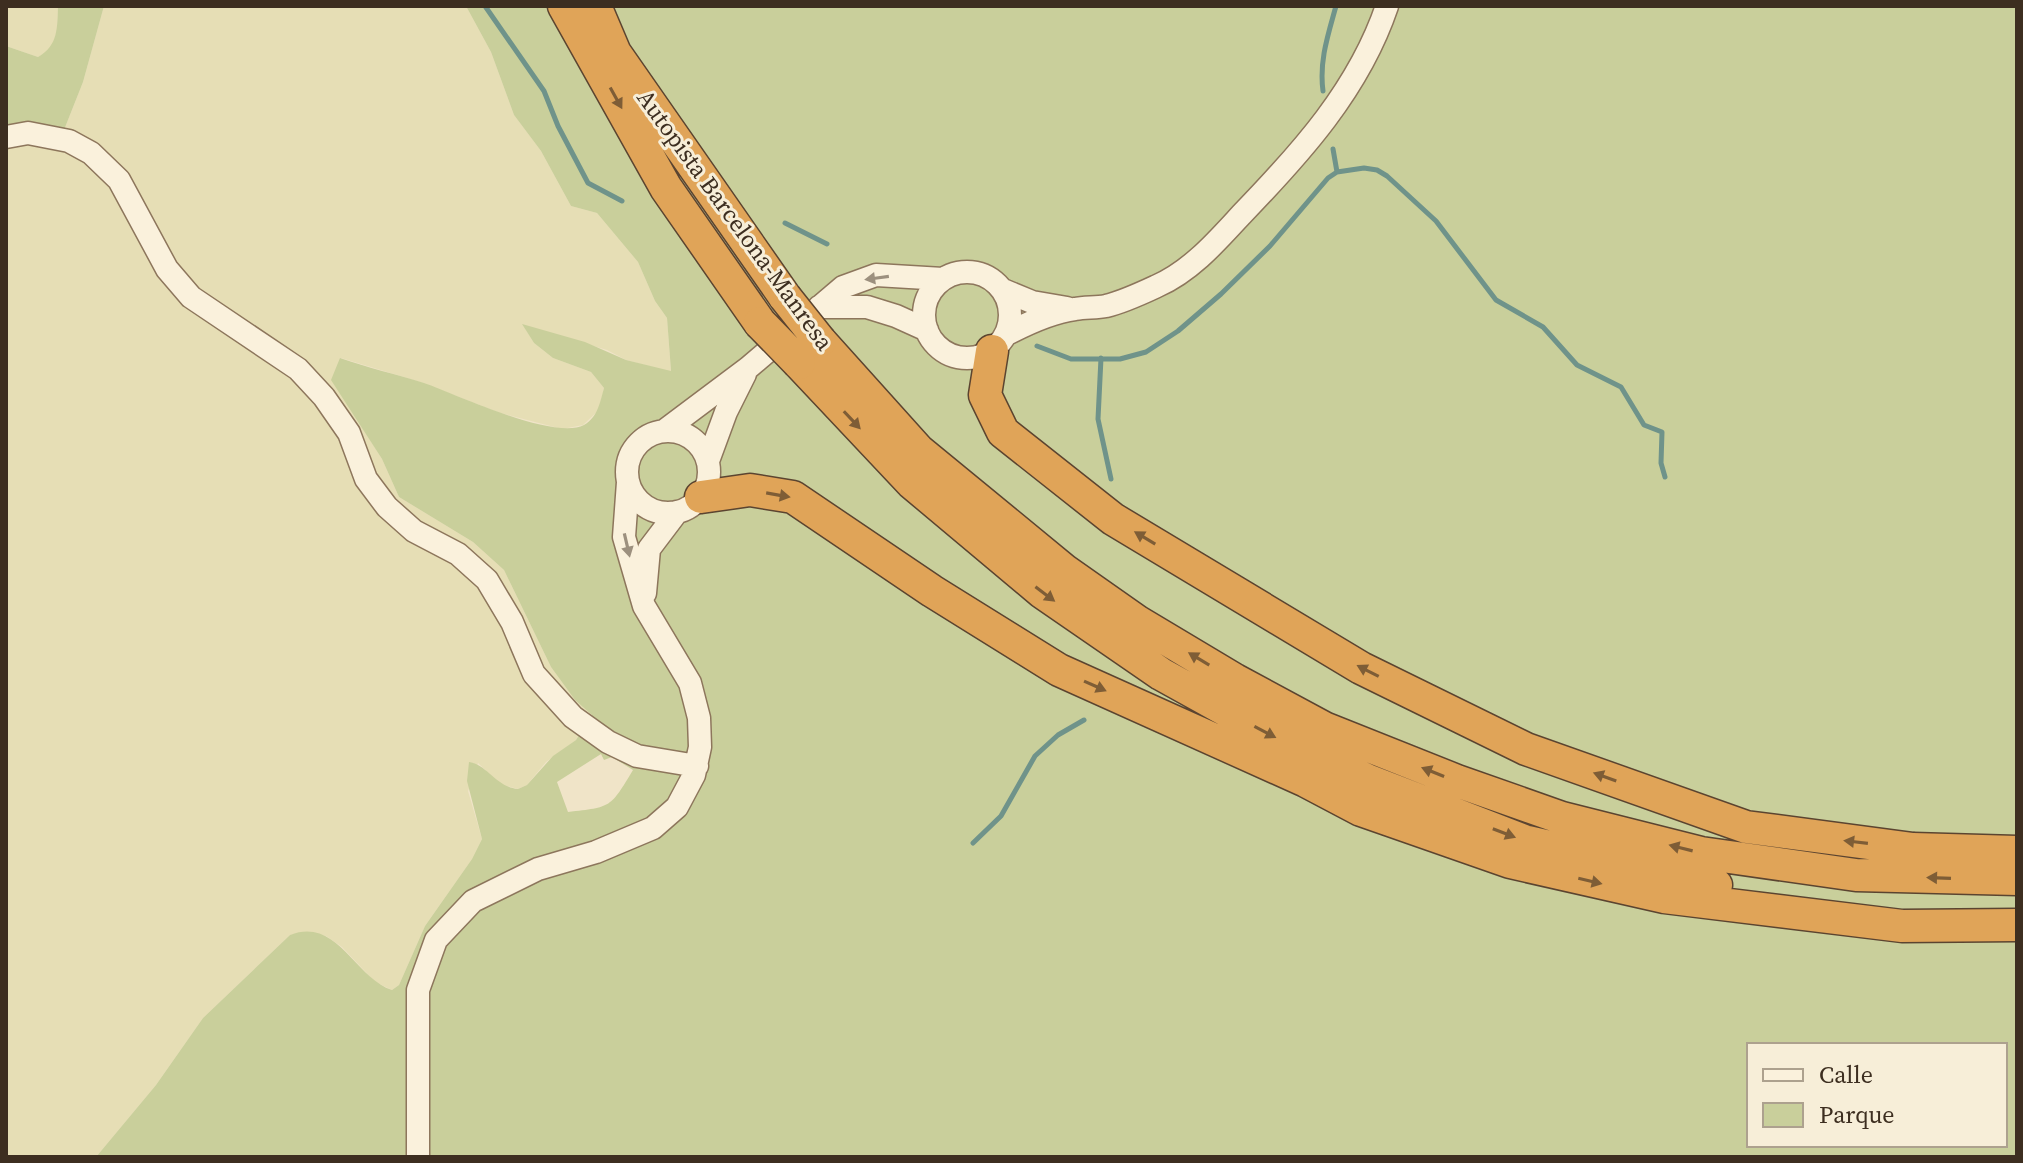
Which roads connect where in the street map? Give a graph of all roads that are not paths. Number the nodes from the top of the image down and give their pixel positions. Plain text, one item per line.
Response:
1 (564, 6) edge
2 (595, 6) edge
3 (1387, 6) edge
4 (6, 137) edge
5 (943, 279) junction
6 (1003, 290) junction
7 (819, 307) junction
8 (1073, 309) junction
9 (927, 330) junction
10 (999, 342) junction
11 (809, 352) junction
12 (748, 368) junction
13 (664, 431) junction
14 (708, 461) junction
15 (628, 482) junction
16 (689, 505) junction
17 (644, 606) junction
18 (697, 766) junction
19 (2017, 852) edge
20 (2017, 879) edge
21 (2017, 911) edge
22 (2017, 925) edge
23 (418, 1157) edge

1 -> 11 highway, Autopista Barcelona-Manresa, bridge
2 - 11 highway, Autopista Barcelona-Manresa, bridge
3 - 8 street
4 - 18 street
5 - 6 street
5 -> 7 street
5 - 9 street
6 - 8 street
6 - 10 street
7 - 9 street
7 - 12 street
8 - 10 street
9 - 10 street
19 -> 10 highway
20 -> 11 highway, Autopista Barcelona-Manresa
11 -> 21 highway, Autopista Barcelona-Manresa
12 - 13 street
12 - 14 street
13 - 14 street
13 - 15 street
14 - 16 street
15 - 16 street
15 -> 17 street
16 - 17 street
16 -> 22 highway
17 - 18 street
18 - 23 street

